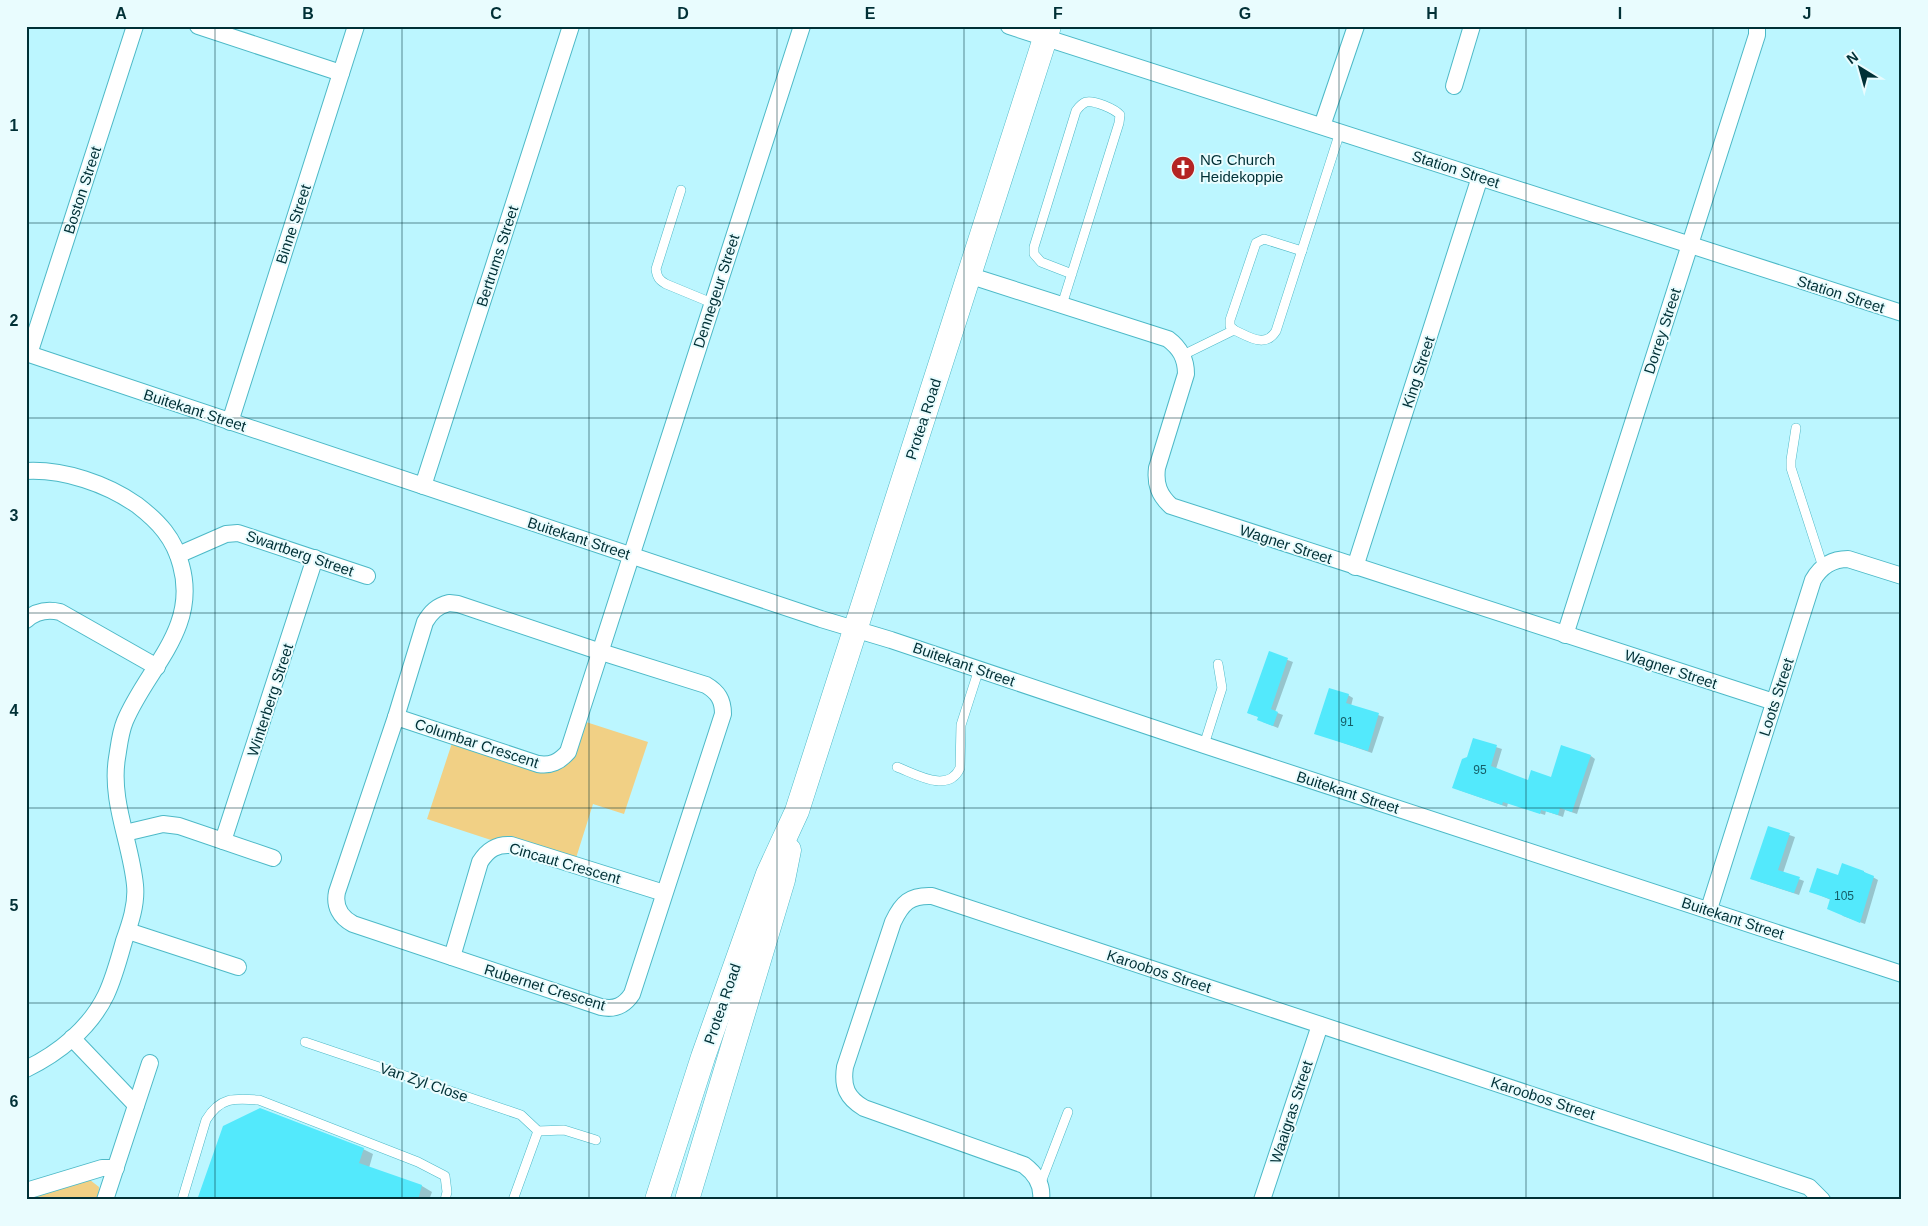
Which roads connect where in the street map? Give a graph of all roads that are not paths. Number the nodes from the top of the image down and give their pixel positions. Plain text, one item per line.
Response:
1 (135, 26) edge
2 (198, 26) edge
3 (356, 26) edge
4 (571, 26) edge
5 (802, 26) edge
6 (1009, 26) edge
7 (1356, 26) edge
8 (1472, 26) edge
9 (1758, 26) edge
10 (1047, 32) edge
11 (342, 73) junction
12 (1454, 86) dead end
13 (1322, 126) junction
14 (1340, 132) junction
15 (1480, 177) junction
16 (681, 190) dead end
17 (1690, 245) junction
18 (1302, 251) junction
19 (1072, 274) junction
20 (968, 275) junction
21 (712, 303) junction
22 (1062, 305) junction
23 (1902, 313) edge
24 (1234, 330) junction
25 (27, 354) edge
26 (1183, 355) junction
27 (230, 422) junction
28 (1796, 428) dead end
29 (26, 471) edge
30 (423, 486) junction
31 (178, 555) junction
32 (631, 555) junction
33 (315, 558) junction
34 (1355, 567) junction
35 (1823, 567) junction
36 (366, 576) dead end
37 (1902, 576) edge
38 (26, 620) edge
39 (855, 630) junction
40 (1565, 635) junction
41 (601, 652) junction
42 (1218, 664) dead end
43 (157, 667) junction
44 (979, 669) junction
45 (1774, 702) junction
46 (396, 717) junction
47 (1204, 745) junction
48 (896, 767) dead end
49 (796, 812) junction
50 (125, 833) junction
51 (223, 841) junction
52 (272, 858) dead end
53 (664, 894) junction
54 (1708, 910) junction
55 (128, 931) junction
56 (452, 957) junction
57 (238, 967) dead end
58 (1902, 974) edge
59 (1320, 1025) junction
60 (72, 1038) junction
61 (304, 1042) dead end
62 (150, 1063) dead end
63 (26, 1069) edge
64 (136, 1106) junction
65 (1068, 1112) dead end
66 (538, 1131) junction
67 (596, 1140) dead end
68 (116, 1168) junction
69 (26, 1191) edge
70 (1041, 1192) edge
71 (105, 1200) edge
72 (182, 1200) edge
73 (445, 1200) edge
74 (513, 1200) edge
75 (657, 1200) edge
76 (687, 1200) edge
77 (1262, 1200) edge
78 (1822, 1200) edge

1 - 25 street, Boston Street
2 - 11 street
3 - 11 street, Binne Street
4 - 30 street, Bertrums Street
5 - 21 street, Dennegeur Street
6 - 10 street, Station Street
7 - 13 street
8 - 12 street
9 - 17 street, Dorrey Street
10 - 13 street, Station Street
10 - 20 street, Protea Road
11 - 27 street, Binne Street
13 - 14 street, Station Street
14 - 15 street, Station Street
14 - 18 lane
15 - 17 street, Station Street
15 - 34 street, King Street
16 - 21 lane
17 - 23 street, Station Street
17 - 40 street, Dorrey Street
18 - 24 lane
18 - 24 lane
19 - 19 lane
19 - 22 lane
20 - 22 street
20 - 39 street, Protea Road
21 - 32 street, Dennegeur Street
22 - 26 street
24 - 26 lane
25 - 27 street, Buitekant Street
26 - 34 street, Wagner Street
27 - 30 street, Buitekant Street
28 - 35 lane
29 - 31 street
30 - 32 street, Buitekant Street
31 - 33 street, Swartberg Street
31 - 43 street
32 - 39 street, Buitekant Street
32 - 41 street, Dennegeur Street
33 - 36 street, Swartberg Street
33 - 51 street, Winterberg Street
34 - 40 street, Wagner Street
35 - 37 street
35 - 45 street, Loots Street
38 - 43 street
39 - 44 street, Buitekant Street
39 - 49 street, Protea Road
40 - 45 street, Wagner Street
41 - 46 street, Columbar Crescent
41 - 46 street, Rubernet Crescent
41 - 53 street, Rubernet Crescent
42 - 47 lane
43 - 50 street
44 - 47 street, Buitekant Street
44 - 48 lane
45 - 54 street, Loots Street
46 - 56 street, Rubernet Crescent
47 - 54 street, Buitekant Street
49 - 75 street, Protea Road
49 - 76 street, Protea Road
50 - 51 street
50 - 55 street
51 - 52 street
53 - 56 street, Cincaut Crescent
53 - 56 street, Rubernet Crescent
54 - 58 street, Buitekant Street
55 - 57 street
55 - 60 street
59 - 70 street, Karoobos Street
59 - 77 street, Waaigras Street
59 - 78 street, Karoobos Street
60 - 63 street
60 - 64 street
61 - 66 lane, Van Zyl Close
62 - 64 street
64 - 68 street
65 - 70 lane
66 - 67 lane
66 - 74 lane
68 - 69 street
68 - 71 street
72 - 73 lane

